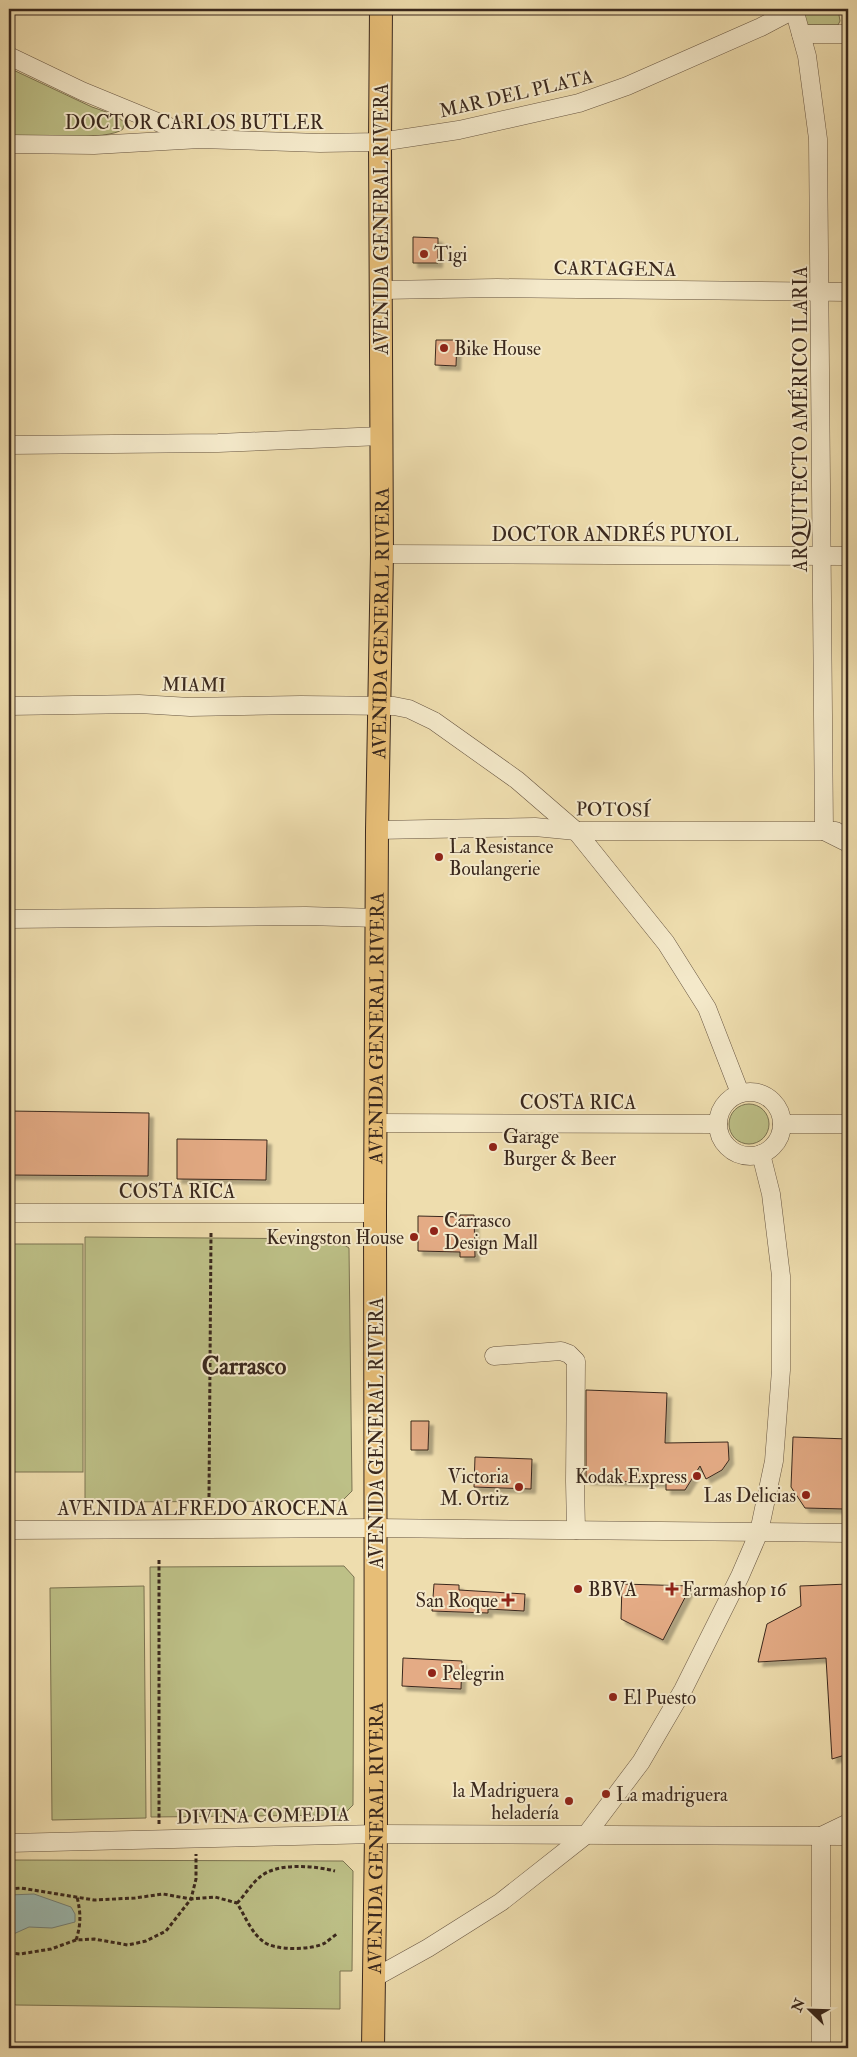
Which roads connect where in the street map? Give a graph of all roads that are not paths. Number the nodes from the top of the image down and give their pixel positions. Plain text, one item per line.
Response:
1 (381, 9) edge
2 (794, 9) edge
3 (801, 34) junction
4 (848, 34) edge
5 (9, 56) edge
6 (200, 140) junction
7 (380, 142) junction
8 (9, 144) edge
9 (382, 290) junction
10 (820, 292) junction
11 (848, 292) edge
12 (381, 436) junction
13 (9, 445) edge
14 (382, 554) junction
15 (822, 556) junction
16 (848, 556) edge
17 (9, 706) edge
18 (379, 707) junction
19 (377, 830) junction
20 (576, 830) junction
21 (848, 830) edge
22 (824, 831) junction
23 (848, 843) edge
24 (377, 918) junction
25 (9, 919) edge
26 (740, 1093) junction
27 (376, 1124) junction
28 (718, 1124) junction
29 (782, 1124) junction
30 (848, 1124) edge
31 (761, 1154) junction
32 (9, 1213) edge
33 (375, 1213) junction
34 (494, 1356) dead end
35 (376, 1528) junction
36 (9, 1530) edge
37 (576, 1530) junction
38 (760, 1532) junction
39 (848, 1533) edge
40 (848, 1823) edge
41 (376, 1834) junction
42 (586, 1835) junction
43 (820, 1836) junction
44 (848, 1836) edge
45 (11, 1843) edge
46 (374, 1978) junction
47 (373, 2048) edge
48 (821, 2048) edge

1 - 7 main road, AVENIDA GENERAL RIVERA
2 - 3 street, ARQUITECTO AMÉRICO ILARIA
2 - 7 street, MAR DEL PLATA
3 - 4 street
3 - 10 street, ARQUITECTO AMÉRICO ILARIA
5 - 6 street
6 - 7 street, DOCTOR CARLOS BUTLER
6 - 8 street, DOCTOR CARLOS BUTLER
7 - 9 main road, AVENIDA GENERAL RIVERA
9 - 10 street, CARTAGENA
9 - 12 main road, AVENIDA GENERAL RIVERA
10 - 11 street, CARTAGENA
10 - 15 street, ARQUITECTO AMÉRICO ILARIA
12 - 13 street
12 - 14 main road, AVENIDA GENERAL RIVERA
14 - 15 street, DOCTOR ANDRÉS PUYOL
14 - 18 main road, AVENIDA GENERAL RIVERA
15 - 16 street, DOCTOR ANDRÉS PUYOL
15 - 22 street, ARQUITECTO AMÉRICO ILARIA
17 - 18 street, MIAMI
18 - 19 main road, AVENIDA GENERAL RIVERA
18 - 20 street, MIAMI
19 - 20 street, POTOSÍ
19 - 24 main road, AVENIDA GENERAL RIVERA
20 - 22 street, POTOSÍ
20 - 26 street, MIAMI
21 - 22 street, POTOSÍ
22 - 23 street
24 - 25 street
24 - 27 main road, AVENIDA GENERAL RIVERA
26 - 28 street
26 - 29 street
27 - 28 street, COSTA RICA
27 - 33 main road, AVENIDA GENERAL RIVERA
28 - 31 street
29 - 30 street
29 - 31 street
31 - 38 street
32 - 33 street, COSTA RICA
33 - 35 main road, AVENIDA GENERAL RIVERA
34 - 37 street
35 - 36 street, AVENIDA ALFREDO AROCENA
35 - 37 street, AVENIDA ALFREDO AROCENA
35 - 41 main road, AVENIDA GENERAL RIVERA
37 - 38 street, AVENIDA ALFREDO AROCENA
38 - 39 street, AVENIDA ALFREDO AROCENA
38 - 42 street
40 - 43 street
41 - 42 street, DIVINA COMEDIA
41 - 45 street, DIVINA COMEDIA
41 - 46 main road, AVENIDA GENERAL RIVERA
42 - 43 street, DIVINA COMEDIA
42 - 46 street
43 - 44 street, DIVINA COMEDIA
43 - 48 street
46 - 47 main road, AVENIDA GENERAL RIVERA

